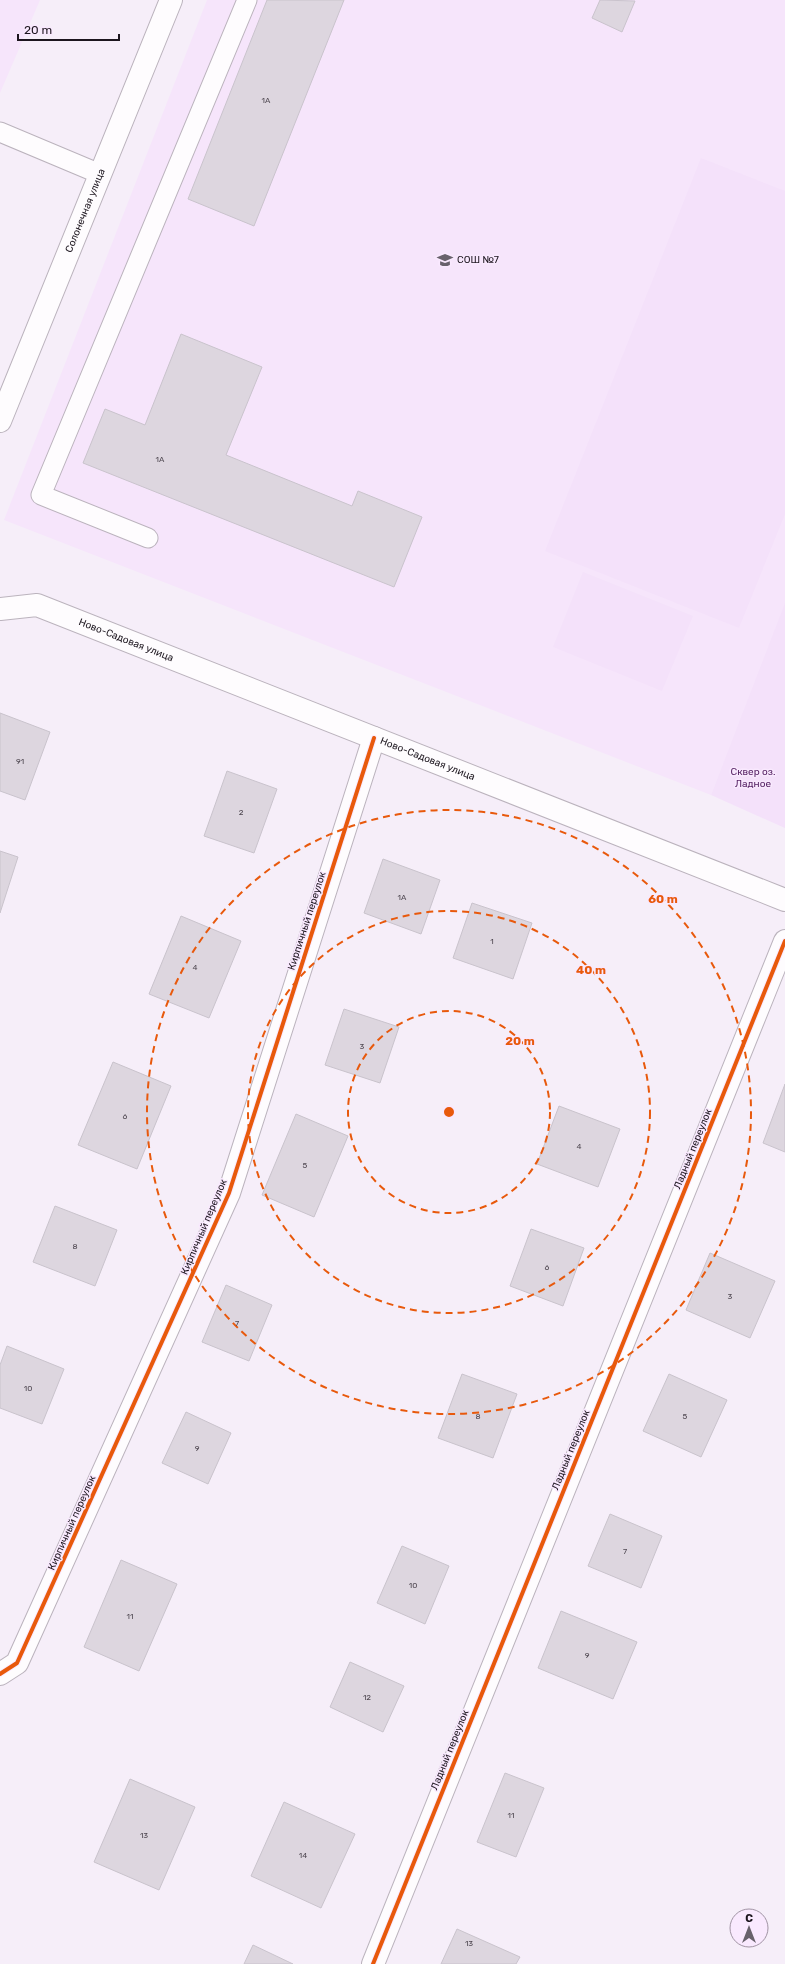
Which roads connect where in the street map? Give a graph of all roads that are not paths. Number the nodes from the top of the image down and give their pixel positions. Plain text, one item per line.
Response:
1 (171, 0) edge
2 (247, 0) edge
3 (0, 132) edge
4 (100, 174) junction
5 (2, 407) edge
6 (148, 538) dead end
7 (0, 609) edge
8 (374, 738) junction
9 (785, 900) edge
10 (785, 941) edge
11 (0, 1674) edge
12 (373, 1964) edge

1 - 4 street, Солонечная улица
2 - 6 lane
3 - 4 lane
4 - 5 street, Солонечная улица
7 - 8 street, Ново-Садовая улица
8 - 9 street, Ново-Садовая улица
8 - 11 street, Кирпичный переулок
10 - 12 street, Ладный переулок

